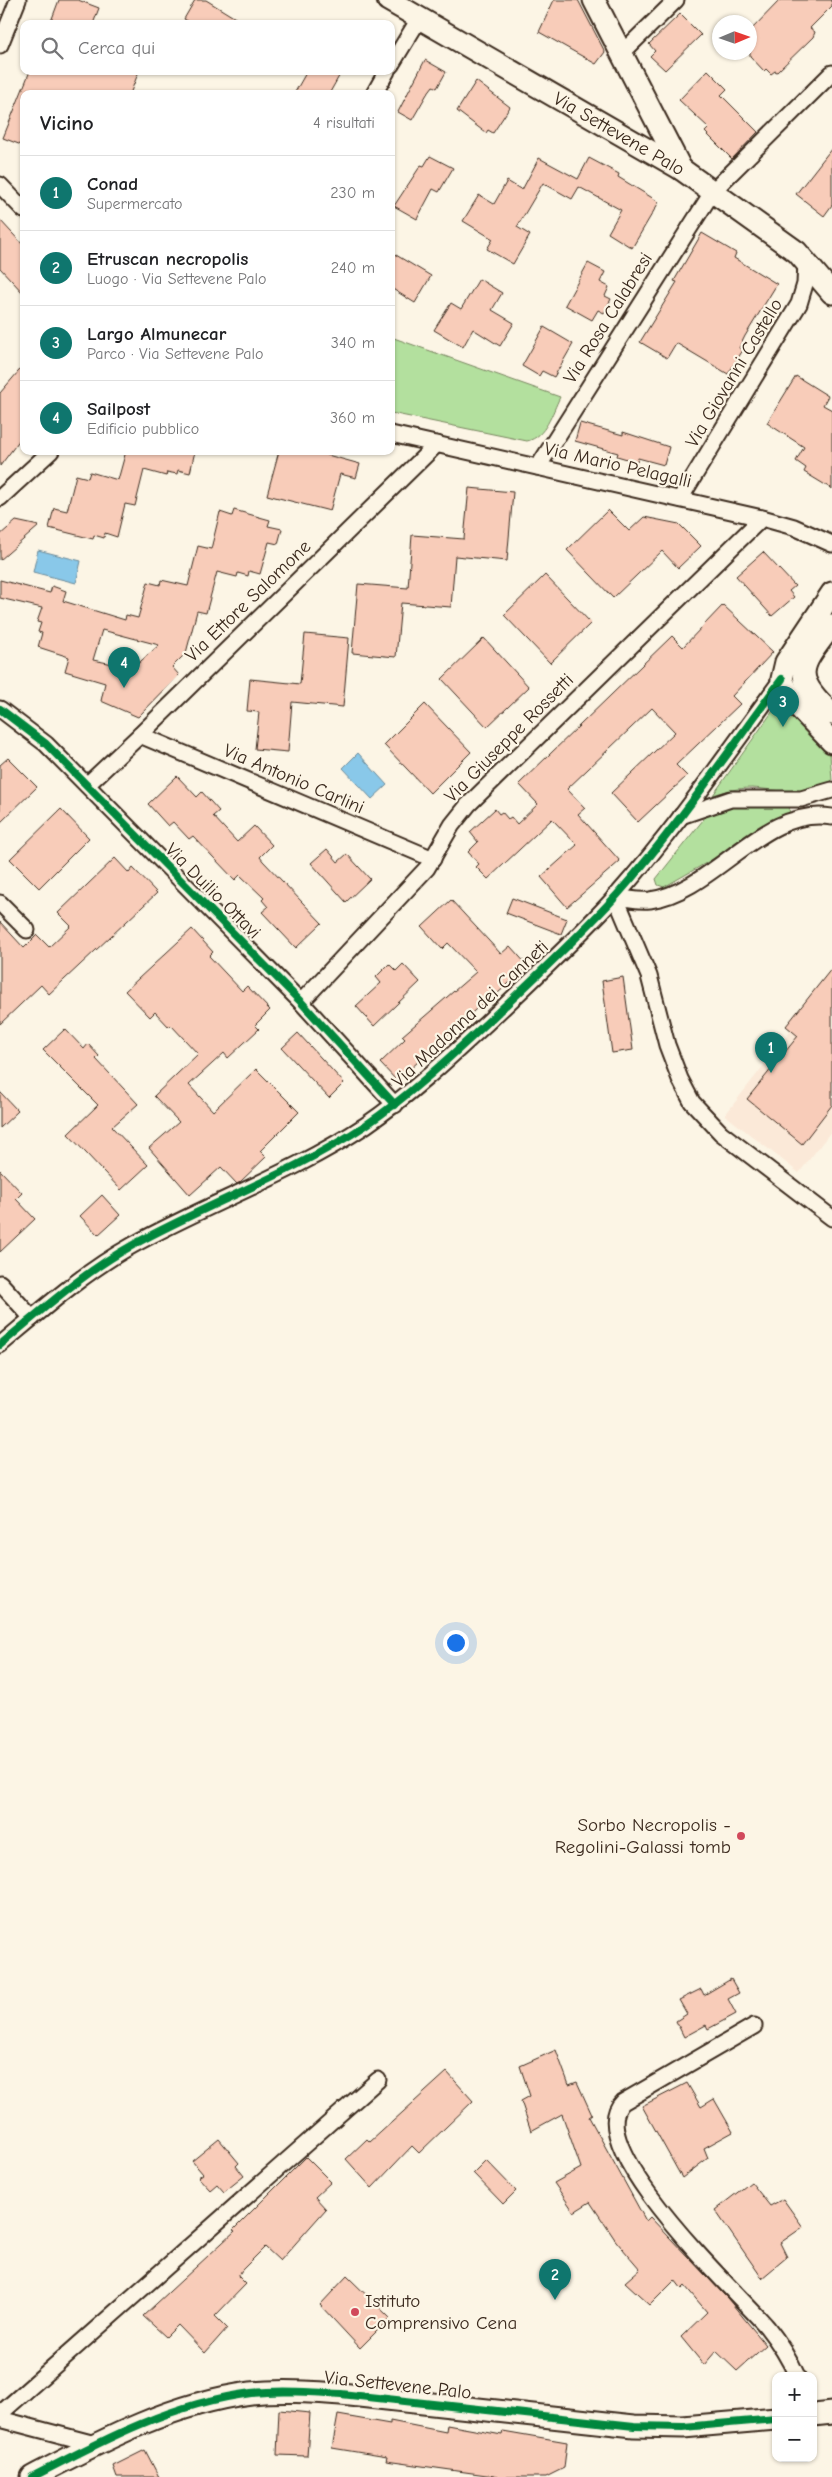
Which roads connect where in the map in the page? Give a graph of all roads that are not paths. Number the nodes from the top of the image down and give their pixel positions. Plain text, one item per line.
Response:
1 (18, 0) edge
2 (388, 0) edge
3 (594, 0) edge
4 (676, 0) edge
5 (419, 18) junction
6 (0, 45) edge
7 (621, 54) junction
8 (395, 58) edge
9 (832, 73) edge
10 (385, 75) edge
11 (376, 90) edge
12 (681, 169) junction
13 (0, 185) edge
14 (713, 191) junction
15 (20, 206) edge
16 (801, 256) junction
17 (832, 270) edge
18 (832, 292) edge
19 (395, 435) edge
20 (437, 444) junction
21 (47, 455) edge
22 (538, 467) junction
23 (0, 498) edge
24 (680, 499) junction
25 (762, 518) junction
26 (832, 544) edge
27 (832, 592) edge
28 (832, 625) edge
29 (782, 679) junction
30 (0, 709) edge
31 (832, 714) edge
32 (140, 735) junction
33 (832, 742) edge
34 (86, 785) junction
35 (832, 790) edge
36 (681, 816) junction
37 (832, 817) edge
38 (432, 859) junction
39 (615, 896) junction
40 (0, 903) edge
41 (27, 930) dead end
42 (301, 1002) junction
43 (395, 1105) junction
44 (832, 1218) edge
45 (0, 1283) edge
46 (32, 1318) junction
47 (0, 1346) edge
48 (754, 2026) dead end
49 (378, 2080) dead end
50 (795, 2372) edge
51 (832, 2413) edge
52 (0, 2414) edge
53 (817, 2415) edge
54 (772, 2418) edge
55 (0, 2419) edge
56 (95, 2444) junction
57 (32, 2477) edge

1 - 6 street
2 - 5 street, Via Settevene Palo
3 - 7 street
4 - 7 street
5 - 8 street
5 - 12 street, Via Settevene Palo
7 - 12 street
9 - 14 street, Via Rosa Calabresi
10 - 11 street
12 - 14 street, Via Settevene Palo
13 - 15 street
14 - 16 street, Via Settevene Palo
14 - 22 street, Via Rosa Calabresi
16 - 17 street
16 - 18 street, Via Settevene Palo
16 - 24 street, Via Giovanni Castello
19 - 20 street, Via Mario Pelagalli
20 - 22 street, Via Mario Pelagalli
20 - 32 street, Via Ettore Salomone
21 - 23 street
22 - 24 street, Via Mario Pelagalli
24 - 25 street, Via Mario Pelagalli
25 - 26 street, Via Mario Pelagalli
25 - 38 street, Via Giuseppe Rossetti
27 - 29 street
28 - 31 street
29 - 33 street
29 - 36 street, Via Madonna dei Canneti
30 - 34 street, Via Duilio Ottavi
32 - 34 street, Via Ettore Salomone
32 - 38 street, Via Antonio Carlini
34 - 42 street, Via Duilio Ottavi
35 - 36 street
36 - 39 street, Via Madonna dei Canneti
37 - 39 street
38 - 42 street, Via Giuseppe Rossetti
39 - 43 street, Via Madonna dei Canneti
39 - 44 street
40 - 41 street
42 - 43 street, Via Duilio Ottavi
43 - 46 street, Via Madonna dei Canneti
45 - 46 street
46 - 47 street, Via Madonna dei Canneti
48 - 50 street
49 - 52 street
51 - 53 street
54 - 56 street, Via Settevene Palo
55 - 56 street
56 - 57 street, Via Settevene Palo

